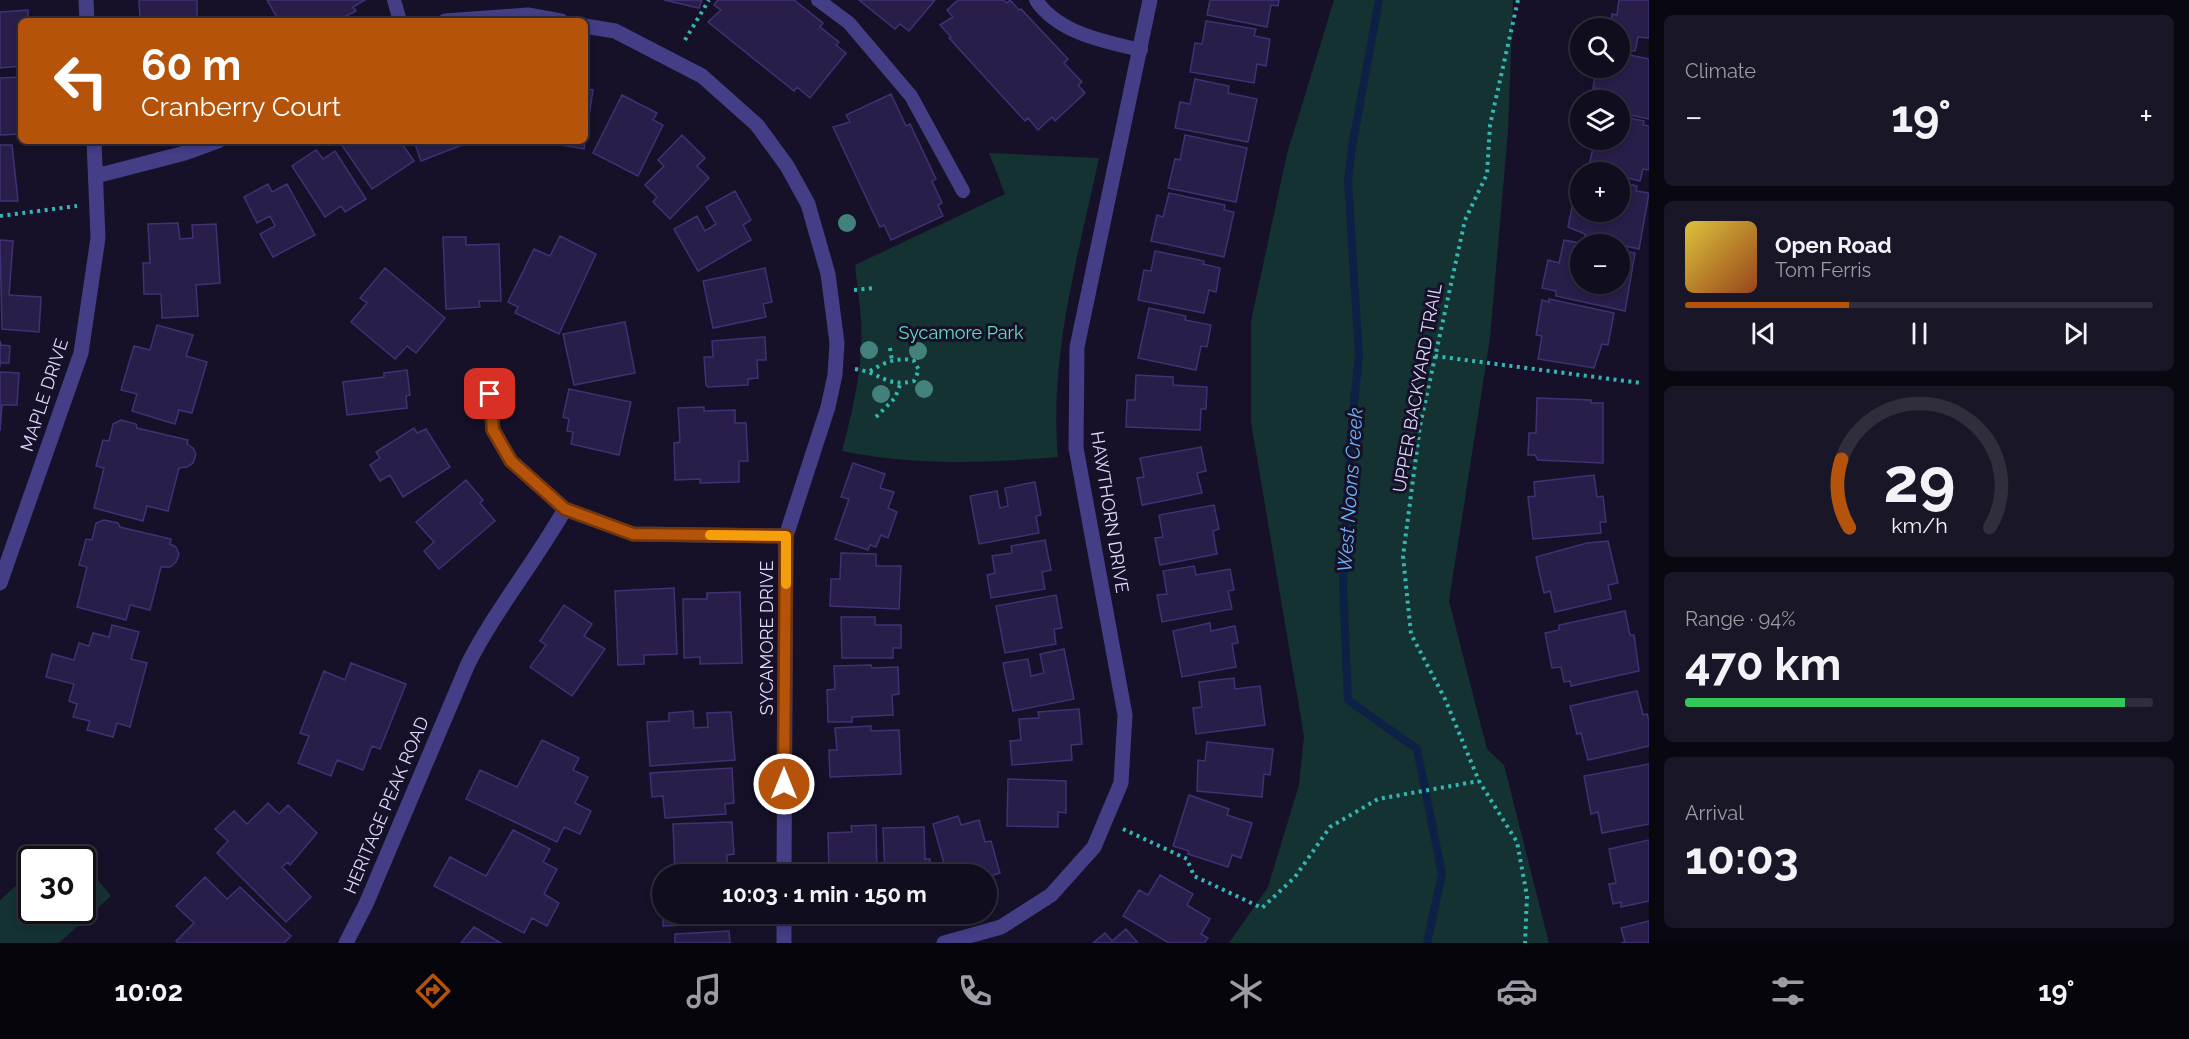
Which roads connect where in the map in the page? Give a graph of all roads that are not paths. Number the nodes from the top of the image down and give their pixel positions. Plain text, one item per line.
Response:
1 (86, 0) edge
2 (394, 0) edge
3 (818, 0) edge
4 (1036, 0) edge
5 (1150, 0) edge
6 (87, 18) edge
7 (399, 18) edge
8 (486, 18) edge
9 (544, 18) edge
10 (588, 26) edge
11 (1140, 50) junction
12 (94, 144) edge
13 (210, 144) edge
14 (96, 176) junction
15 (963, 191) dead end
16 (489, 376) dead end
17 (565, 509) junction
18 (786, 536) junction
19 (0, 583) edge
20 (784, 864) edge
21 (784, 924) edge
22 (346, 943) edge
23 (784, 943) edge
24 (944, 943) edge

1 - 6 street
2 - 7 lane
3 - 15 lane
4 - 11 lane
5 - 11 street, HAWTHORN DRIVE
8 - 9 street
10 - 18 street, SYCAMORE DRIVE
11 - 24 street, HAWTHORN DRIVE
12 - 14 street, MAPLE DRIVE
13 - 14 street
14 - 19 street, MAPLE DRIVE
16 - 17 street
17 - 18 street
17 - 22 street, HERITAGE PEAK ROAD
18 - 20 street, SYCAMORE DRIVE
21 - 23 street

